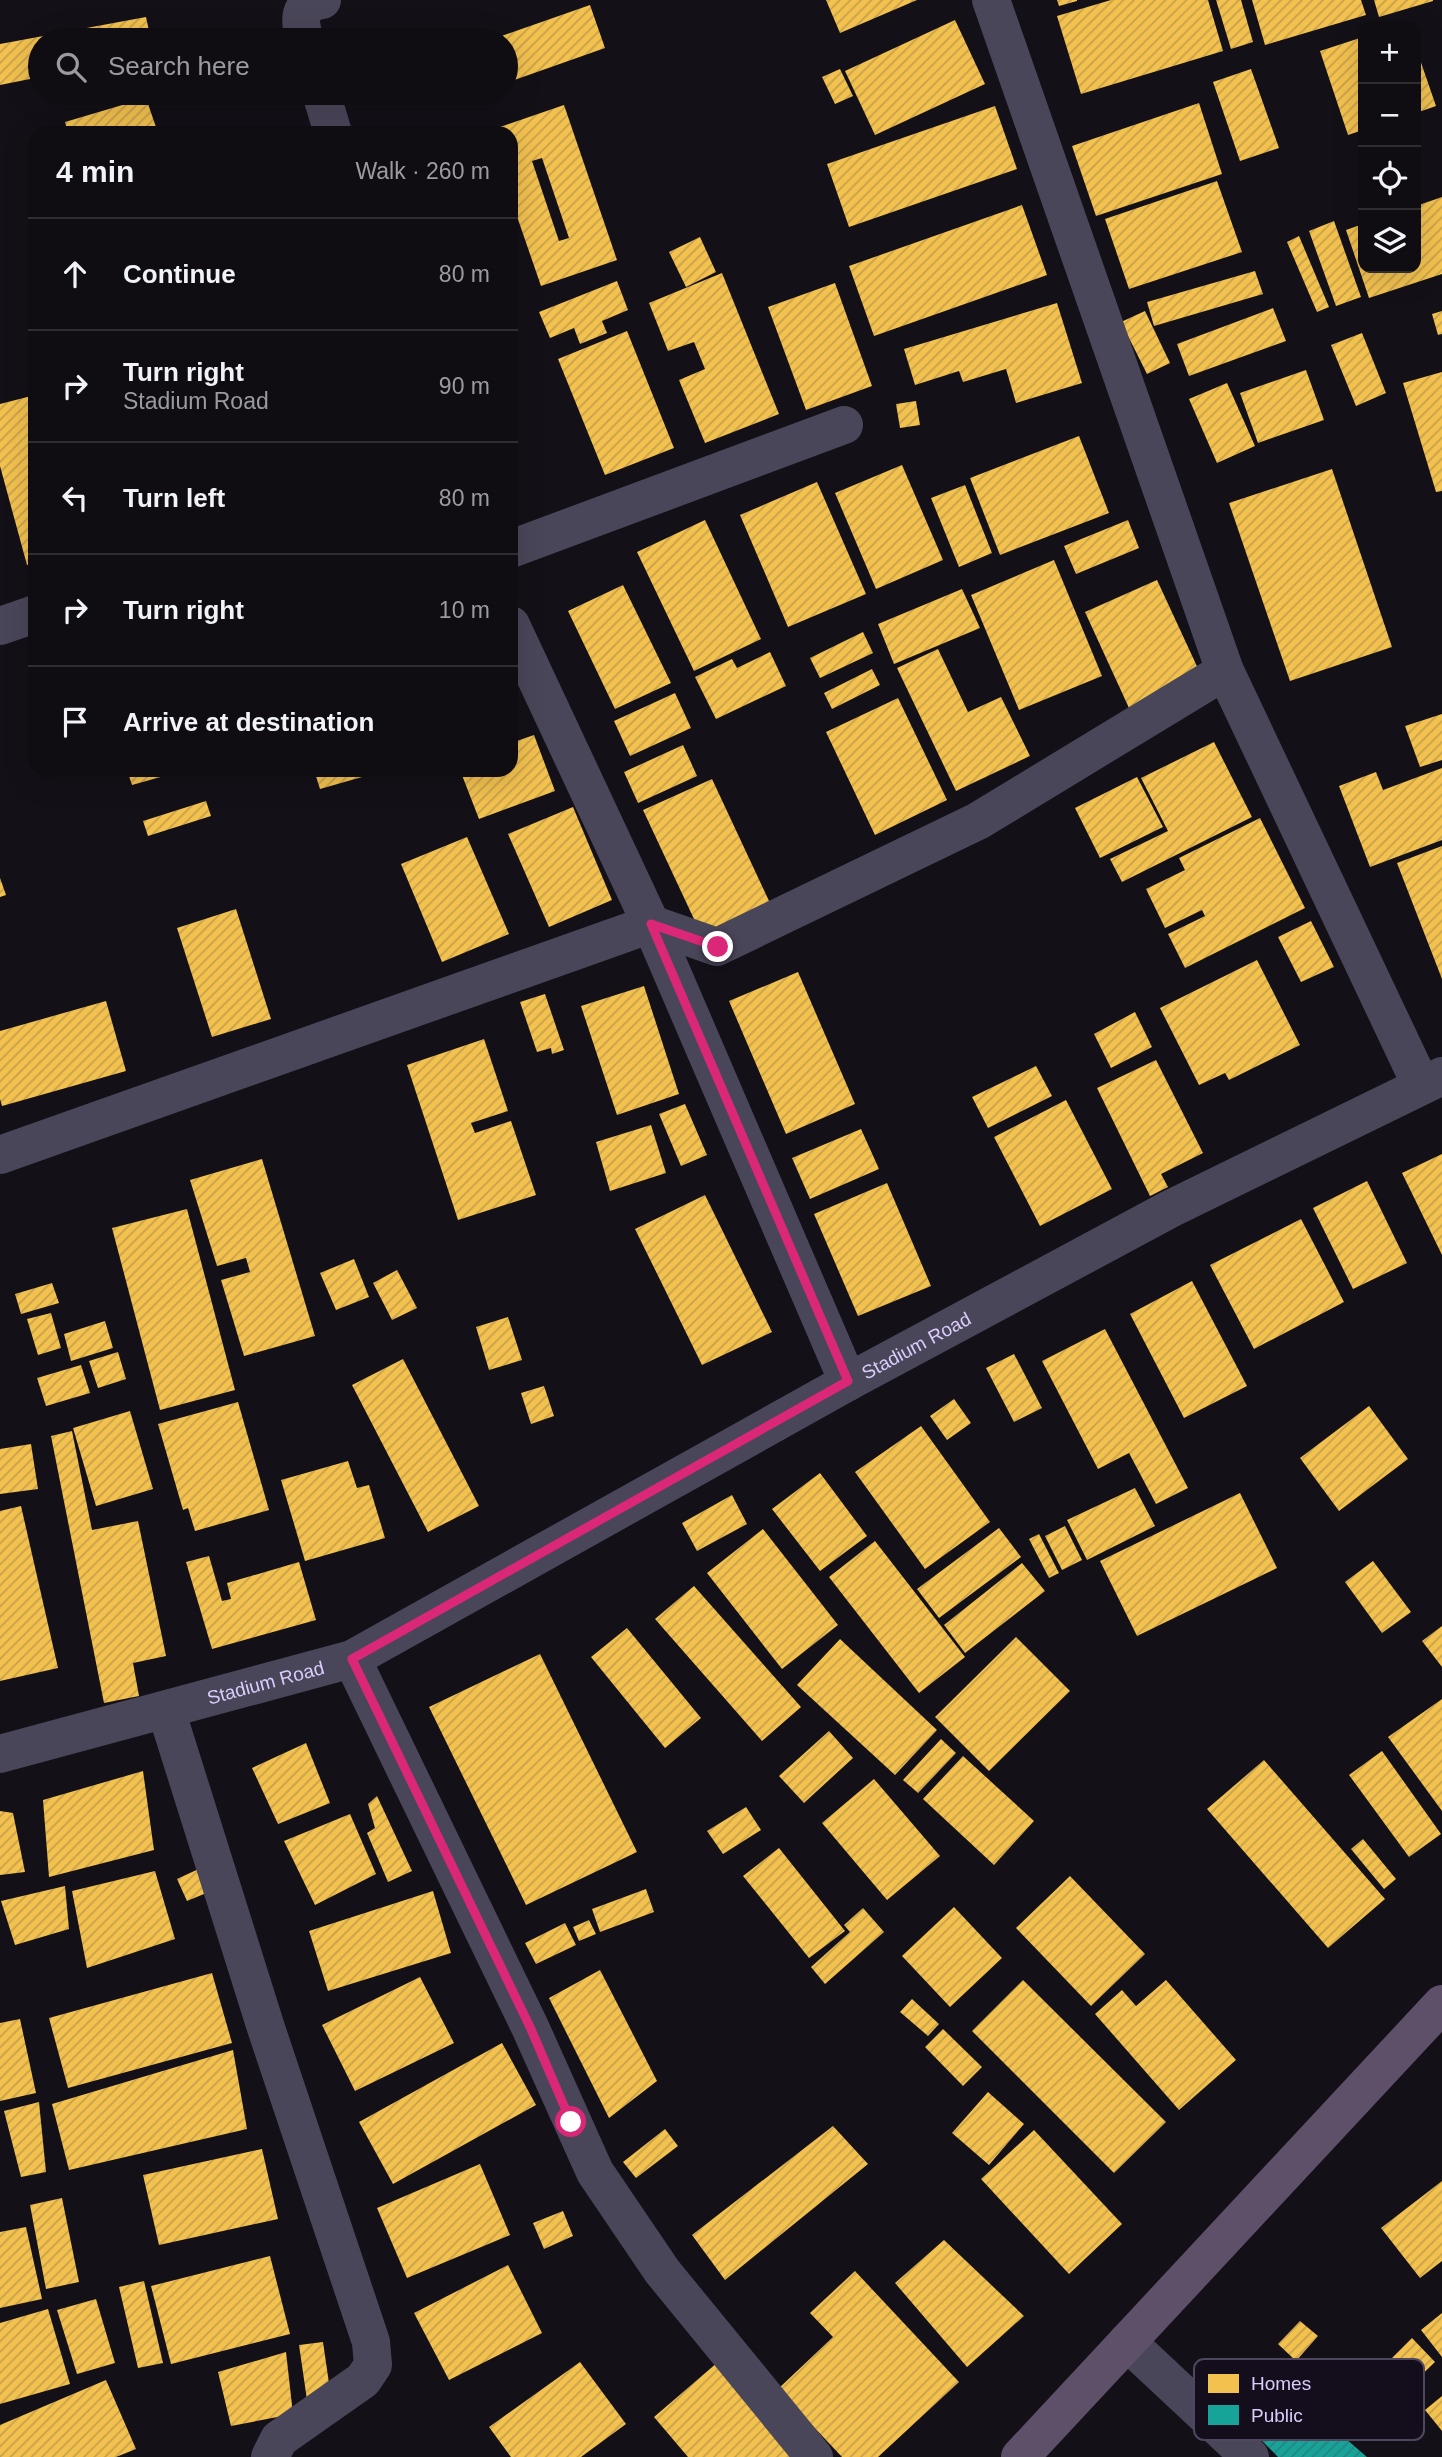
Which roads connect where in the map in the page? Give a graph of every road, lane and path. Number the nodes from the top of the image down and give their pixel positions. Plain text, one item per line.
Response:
1 (322, 0) edge
2 (992, 0) edge
3 (300, 28) edge
4 (325, 105) edge
5 (331, 126) edge
6 (844, 425) dead end
7 (518, 546) edge
8 (28, 616) edge
9 (0, 626) edge
10 (518, 640) edge
11 (1225, 671) junction
12 (651, 924) junction
13 (1432, 1080) edge
14 (0, 1155) edge
15 (848, 1381) junction
16 (352, 1659) junction
17 (166, 1710) junction
18 (0, 1754) edge
19 (1442, 2004) edge
20 (1127, 2342) junction
21 (1194, 2405) edge
22 (1232, 2440) edge
23 (1026, 2454) edge
24 (270, 2457) edge
25 (814, 2457) edge
26 (1250, 2457) edge

1 - 3 street
2 - 11 street
4 - 5 street
6 - 7 street
8 - 9 street
10 - 12 street
11 - 12 street
11 - 13 street
12 - 14 street
12 - 15 street
13 - 15 street, Stadium Road
15 - 16 street, Stadium Road
16 - 17 street, Stadium Road
16 - 25 street
17 - 18 street, Stadium Road
17 - 24 street
19 - 20 main road
20 - 21 street
20 - 23 main road
22 - 26 street

